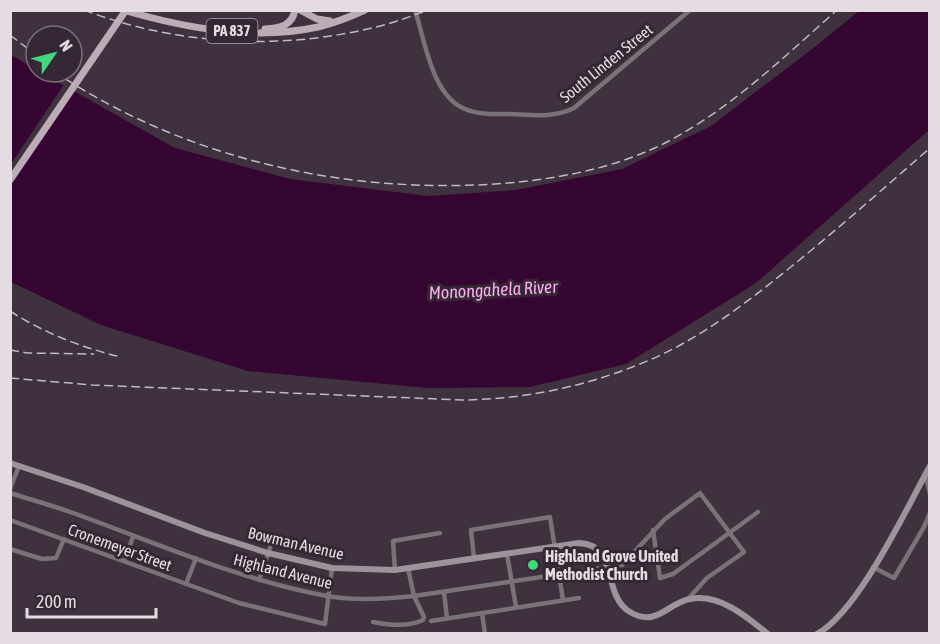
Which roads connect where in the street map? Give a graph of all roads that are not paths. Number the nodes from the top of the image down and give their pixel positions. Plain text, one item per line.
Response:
1 (136, 10) edge
2 (295, 10) edge
3 (300, 10) edge
4 (365, 10) edge
5 (415, 10) edge
6 (690, 10) edge
7 (122, 11) edge
8 (342, 20) junction
9 (10, 174) edge
10 (10, 180) edge
11 (10, 463) edge
12 (20, 466) junction
13 (930, 466) edge
14 (925, 473) junction
15 (10, 491) edge
16 (930, 494) edge
17 (758, 512) dead end
18 (930, 513) edge
19 (10, 520) edge
20 (653, 530) junction
21 (730, 532) junction
22 (440, 533) dead end
23 (133, 537) junction
24 (64, 539) junction
25 (273, 539) dead end
26 (554, 547) junction
27 (10, 549) edge
28 (268, 553) junction
29 (507, 554) junction
30 (196, 558) junction
31 (474, 558) junction
32 (124, 561) junction
33 (873, 567) junction
34 (332, 568) junction
35 (408, 568) junction
36 (608, 568) junction
37 (395, 570) junction
38 (558, 575) junction
39 (259, 580) junction
40 (512, 581) junction
41 (186, 584) junction
42 (444, 592) junction
43 (414, 596) junction
44 (329, 597) junction
45 (579, 598) dead end
46 (688, 599) junction
47 (563, 600) junction
48 (516, 608) junction
49 (482, 613) junction
50 (447, 618) junction
51 (431, 621) dead end
52 (373, 622) dead end
53 (485, 633) edge
54 (768, 633) edge
55 (817, 633) edge

1 - 2 main road
3 - 8 main road
4 - 8 main road, PA 837
5 - 6 street, South Linden Street
7 - 8 main road, PA 837
7 - 9 main road
7 - 10 main road
11 - 12 main road, Bowman Avenue
12 - 15 street
12 - 28 main road, Bowman Avenue
13 - 14 main road
14 - 16 street
14 - 33 main road
15 - 23 street, Highland Avenue
17 - 21 street
18 - 33 street
19 - 24 street, Cronemeyer Street
20 - 21 street, Highland Avenue
20 - 21 street
20 - 36 street, Highland Avenue
21 - 46 street
22 - 37 street
23 - 30 street, Highland Avenue
23 - 32 street
24 - 27 street
24 - 32 street, Cronemeyer Street
25 - 28 street
26 - 29 main road, Bowman Avenue
26 - 31 street
26 - 36 main road, Bowman Avenue
26 - 38 street
28 - 34 main road, Bowman Avenue
28 - 39 street
29 - 31 main road, Bowman Avenue
29 - 40 street
30 - 39 street, Highland Avenue
30 - 41 street
31 - 35 main road, Bowman Avenue
32 - 41 street, Cronemeyer Street
33 - 55 main road
34 - 37 main road, Bowman Avenue
34 - 44 street
35 - 37 main road, Bowman Avenue
35 - 43 street
36 - 38 street, Highland Avenue
36 - 46 main road, Bowman Avenue
38 - 40 street, Highland Avenue
38 - 47 street
39 - 44 street, Highland Avenue
40 - 42 street, Highland Avenue
40 - 48 street
41 - 44 street, Cronemeyer Street
42 - 43 street, Highland Avenue
42 - 50 street
43 - 44 street, Highland Avenue
43 - 52 street
45 - 47 street
46 - 54 main road
47 - 48 street
48 - 49 street
49 - 50 street
49 - 53 street
50 - 51 street

